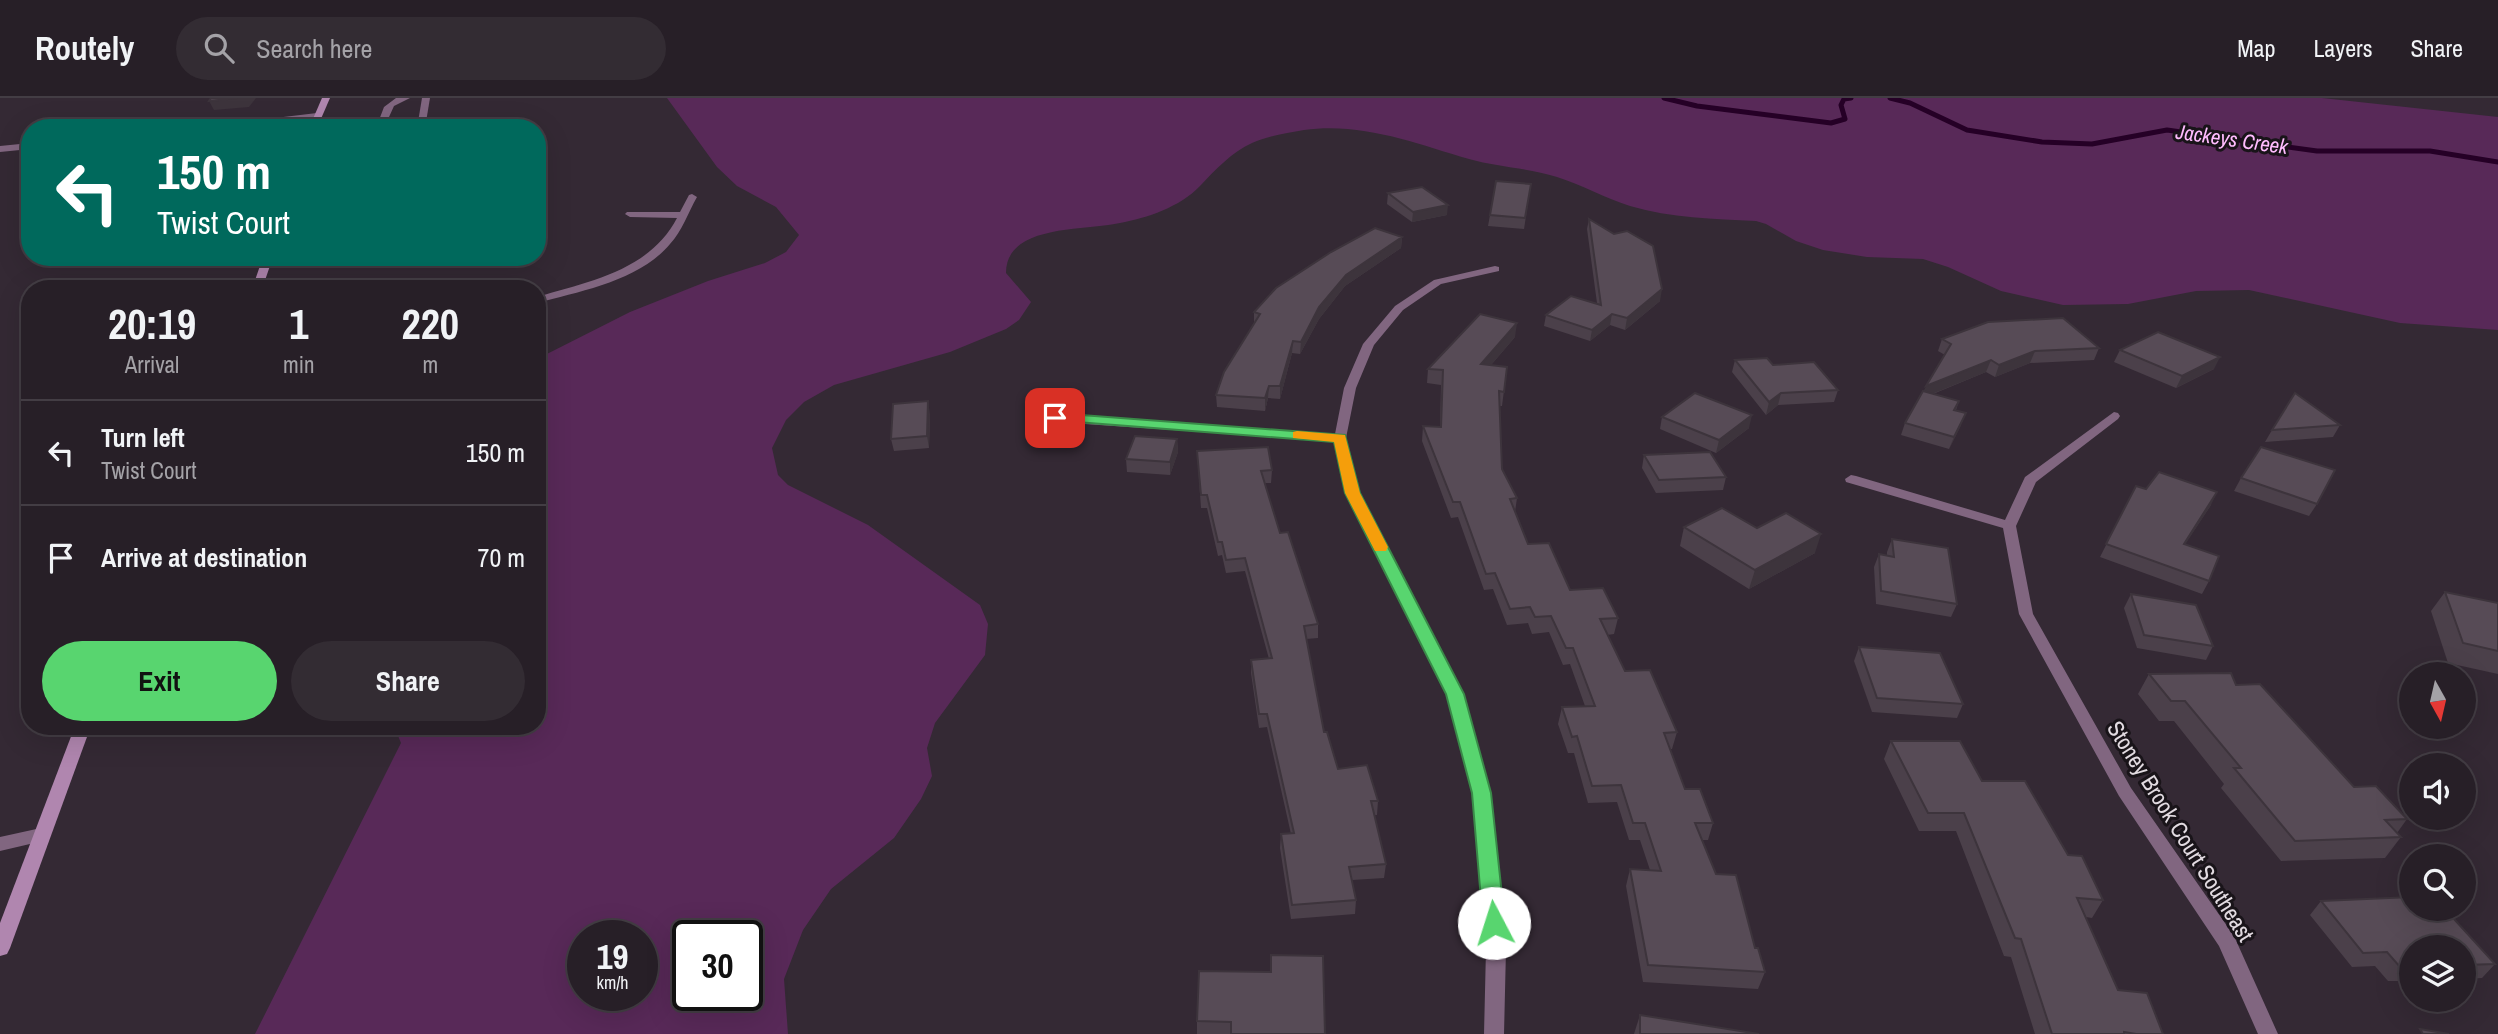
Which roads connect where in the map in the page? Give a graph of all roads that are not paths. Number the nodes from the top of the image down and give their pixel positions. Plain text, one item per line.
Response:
1 (326, 98) edge
2 (406, 98) edge
3 (426, 98) edge
4 (317, 115) junction
5 (280, 119) edge
6 (316, 119) edge
7 (383, 119) edge
8 (422, 119) edge
9 (21, 147) edge
10 (0, 149) edge
11 (692, 197) dead end
12 (630, 214) dead end
13 (682, 215) junction
14 (1495, 269) dead end
15 (546, 297) edge
16 (2114, 416) dead end
17 (1055, 418) dead end
18 (1340, 438) junction
19 (1852, 479) dead end
20 (2009, 526) junction
21 (80, 735) edge
22 (41, 835) junction
23 (0, 844) edge
24 (0, 948) edge
25 (1494, 1034) edge
26 (2268, 1034) edge

1 - 4 main road
2 - 7 street
3 - 8 street
4 - 5 street
4 - 6 main road
9 - 10 street
11 - 13 street
12 - 13 street
13 - 15 street
14 - 18 street
16 - 20 street
17 - 18 street
18 - 25 street
19 - 20 street
20 - 26 street, Stoney Brook Court Southeast
21 - 22 main road
22 - 23 street
22 - 24 main road

